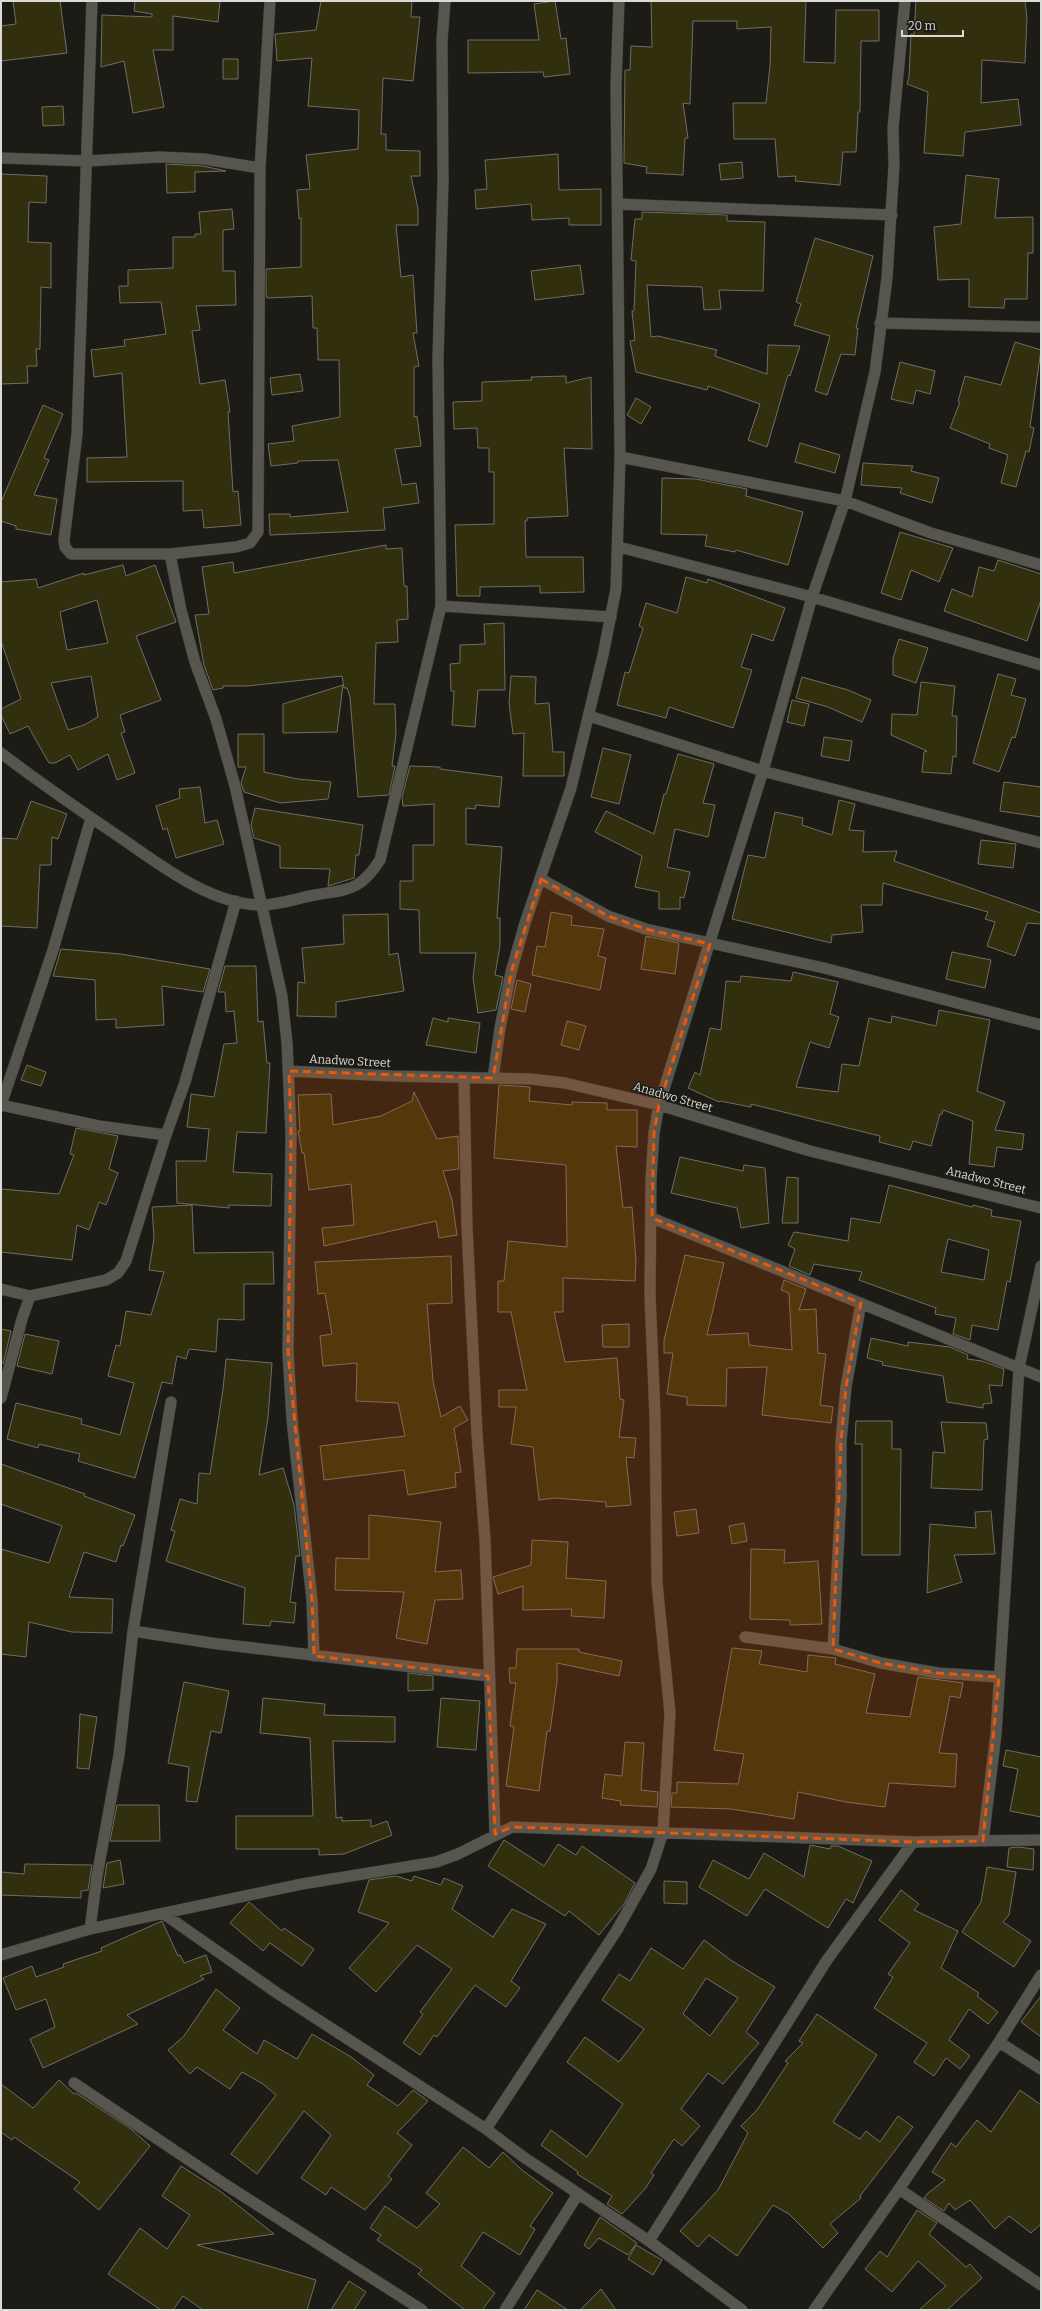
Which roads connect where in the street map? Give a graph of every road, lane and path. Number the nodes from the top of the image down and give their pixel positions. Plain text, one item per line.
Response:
1 (92, 1) edge
2 (270, 1) edge
3 (445, 1) edge
4 (619, 1) edge
5 (905, 1) edge
6 (1, 158) edge
7 (86, 161) junction
8 (260, 168) junction
9 (617, 204) junction
10 (892, 214) junction
11 (1041, 322) edge
12 (880, 323) junction
13 (1041, 326) edge
14 (620, 457) junction
15 (845, 501) junction
16 (619, 547) junction
17 (170, 554) junction
18 (1041, 565) edge
19 (812, 597) junction
20 (441, 606) junction
21 (611, 617) junction
22 (1041, 665) edge
23 (589, 716) junction
24 (1, 753) edge
25 (762, 771) junction
26 (91, 818) junction
27 (1041, 843) edge
28 (541, 879) junction
29 (236, 901) junction
30 (261, 905) junction
31 (710, 944) junction
32 (1041, 1025) edge
33 (289, 1071) junction
34 (493, 1078) junction
35 (464, 1079) junction
36 (1, 1105) edge
37 (659, 1105) junction
38 (166, 1135) junction
39 (1041, 1208) edge
40 (652, 1218) junction
41 (1041, 1266) edge
42 (1, 1289) edge
43 (30, 1296) junction
44 (861, 1303) junction
45 (1019, 1368) junction
46 (1041, 1377) edge
47 (1, 1398) edge
48 (171, 1402) dead end
49 (133, 1631) junction
50 (745, 1637) dead end
51 (833, 1649) junction
52 (314, 1656) junction
53 (488, 1676) junction
54 (998, 1677) junction
55 (663, 1832) junction
56 (495, 1834) junction
57 (1041, 1840) edge
58 (983, 1841) junction
59 (913, 1842) junction
60 (164, 1914) junction
61 (90, 1929) junction
62 (1, 1955) edge
63 (1041, 1975) edge
64 (999, 2042) junction
65 (1041, 2069) edge
66 (74, 2083) dead end
67 (486, 2129) junction
68 (899, 2189) junction
69 (578, 2194) junction
70 (649, 2241) junction
71 (1041, 2284) edge
72 (422, 2310) edge
73 (505, 2310) edge
74 (742, 2310) edge
75 (814, 2310) edge

1 - 7 street
2 - 8 street
3 - 20 street
4 - 9 street
5 - 10 street
6 - 7 street
7 - 8 street
7 - 17 street
8 - 17 street
9 - 10 street
9 - 14 street
10 - 12 street
11 - 13 street
12 - 13 street
12 - 15 street
14 - 15 street
14 - 16 street
15 - 18 street
15 - 19 street
16 - 19 street
16 - 21 street
17 - 30 street
19 - 22 street
19 - 25 street
20 - 21 street
20 - 30 street
21 - 23 street
23 - 25 street
23 - 28 street
24 - 26 street
25 - 27 street
25 - 31 street
26 - 29 street
26 - 36 street
28 - 31 street
28 - 34 street
29 - 30 street
29 - 38 street
30 - 33 street
31 - 32 street
31 - 37 street
33 - 35 street, Anadwo Street
33 - 52 street
34 - 35 street, Anadwo Street
34 - 37 street, Anadwo Street
35 - 53 street
36 - 38 street
37 - 39 street, Anadwo Street
37 - 40 street
38 - 43 street
40 - 44 street
40 - 55 street
41 - 45 street
42 - 43 street
43 - 47 street
44 - 45 street
44 - 51 street
45 - 46 street
45 - 54 street
48 - 49 street
49 - 52 street
49 - 61 street
50 - 51 street
51 - 54 street
52 - 53 street
53 - 56 street
54 - 58 street
55 - 56 street
55 - 59 street
55 - 67 street
56 - 60 street
57 - 58 street
58 - 59 street
59 - 70 street
60 - 61 street
60 - 67 street
61 - 62 street
63 - 64 street
64 - 65 street
64 - 68 street
66 - 72 street
67 - 69 street
68 - 71 street
68 - 75 street
69 - 70 street
69 - 73 street
70 - 74 street

